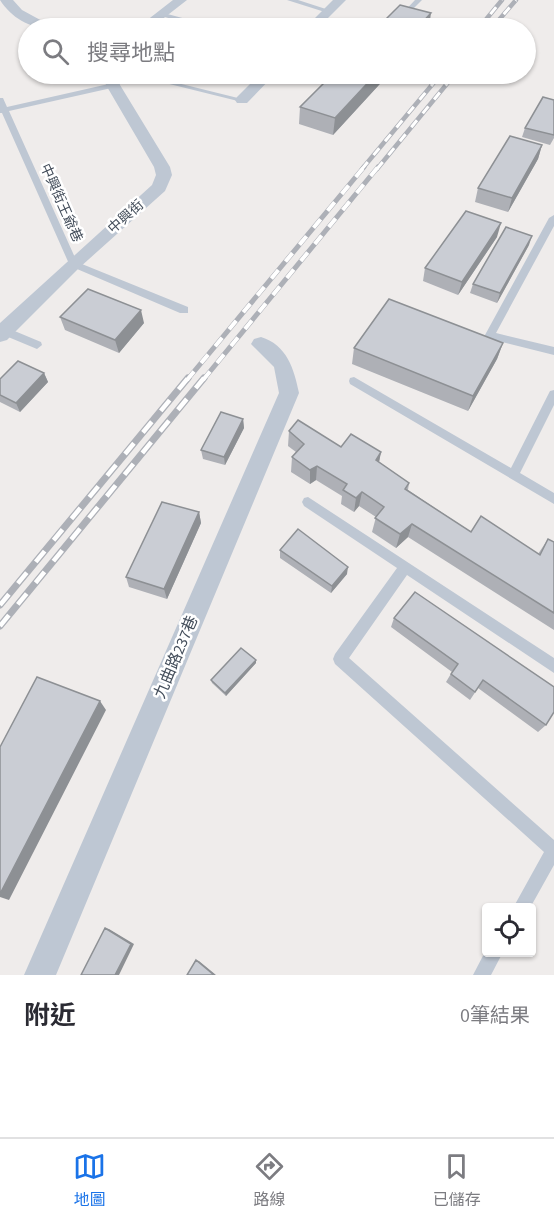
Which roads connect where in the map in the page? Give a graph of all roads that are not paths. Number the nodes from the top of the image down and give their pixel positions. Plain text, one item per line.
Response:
1 (6, 0) edge
2 (181, 0) edge
3 (290, 0) edge
4 (340, 0) edge
5 (419, 0) edge
6 (328, 10) junction
7 (160, 14) junction
8 (403, 16) edge
9 (27, 18) edge
10 (155, 18) edge
11 (174, 18) edge
12 (320, 18) edge
13 (94, 84) edge
14 (115, 84) edge
15 (175, 84) edge
16 (258, 84) edge
17 (0, 100) edge
18 (242, 100) joint
19 (3, 110) edge
20 (554, 218) edge
21 (73, 264) junction
22 (184, 310) dead end
23 (3, 333) edge
24 (261, 344) dead end
25 (37, 345) dead end
26 (554, 351) edge
27 (354, 381) dead end
28 (554, 394) edge
29 (513, 476) junction
30 (554, 499) edge
31 (308, 502) dead end
32 (405, 567) junction
33 (554, 666) edge
34 (554, 850) edge
35 (523, 903) edge
36 (492, 957) edge
37 (40, 975) edge
38 (482, 975) edge

1 - 9 street
2 - 7 street
3 - 6 lane
4 - 6 street
5 - 8 lane
6 - 12 street
7 - 10 street
7 - 11 lane
13 - 19 lane
14 - 21 street, 中興街
15 - 18 lane
16 - 18 street
17 - 19 lane, 中興街王爺巷
19 - 21 lane, 中興街王爺巷
20 - 26 lane
21 - 22 lane, 中興街王爺巷
21 - 23 street, 中興街
23 - 25 lane
24 - 37 street, 九曲路237巷
27 - 29 lane
28 - 29 lane
29 - 30 lane
31 - 32 lane
32 - 33 lane
32 - 34 lane
34 - 35 lane
36 - 38 lane

